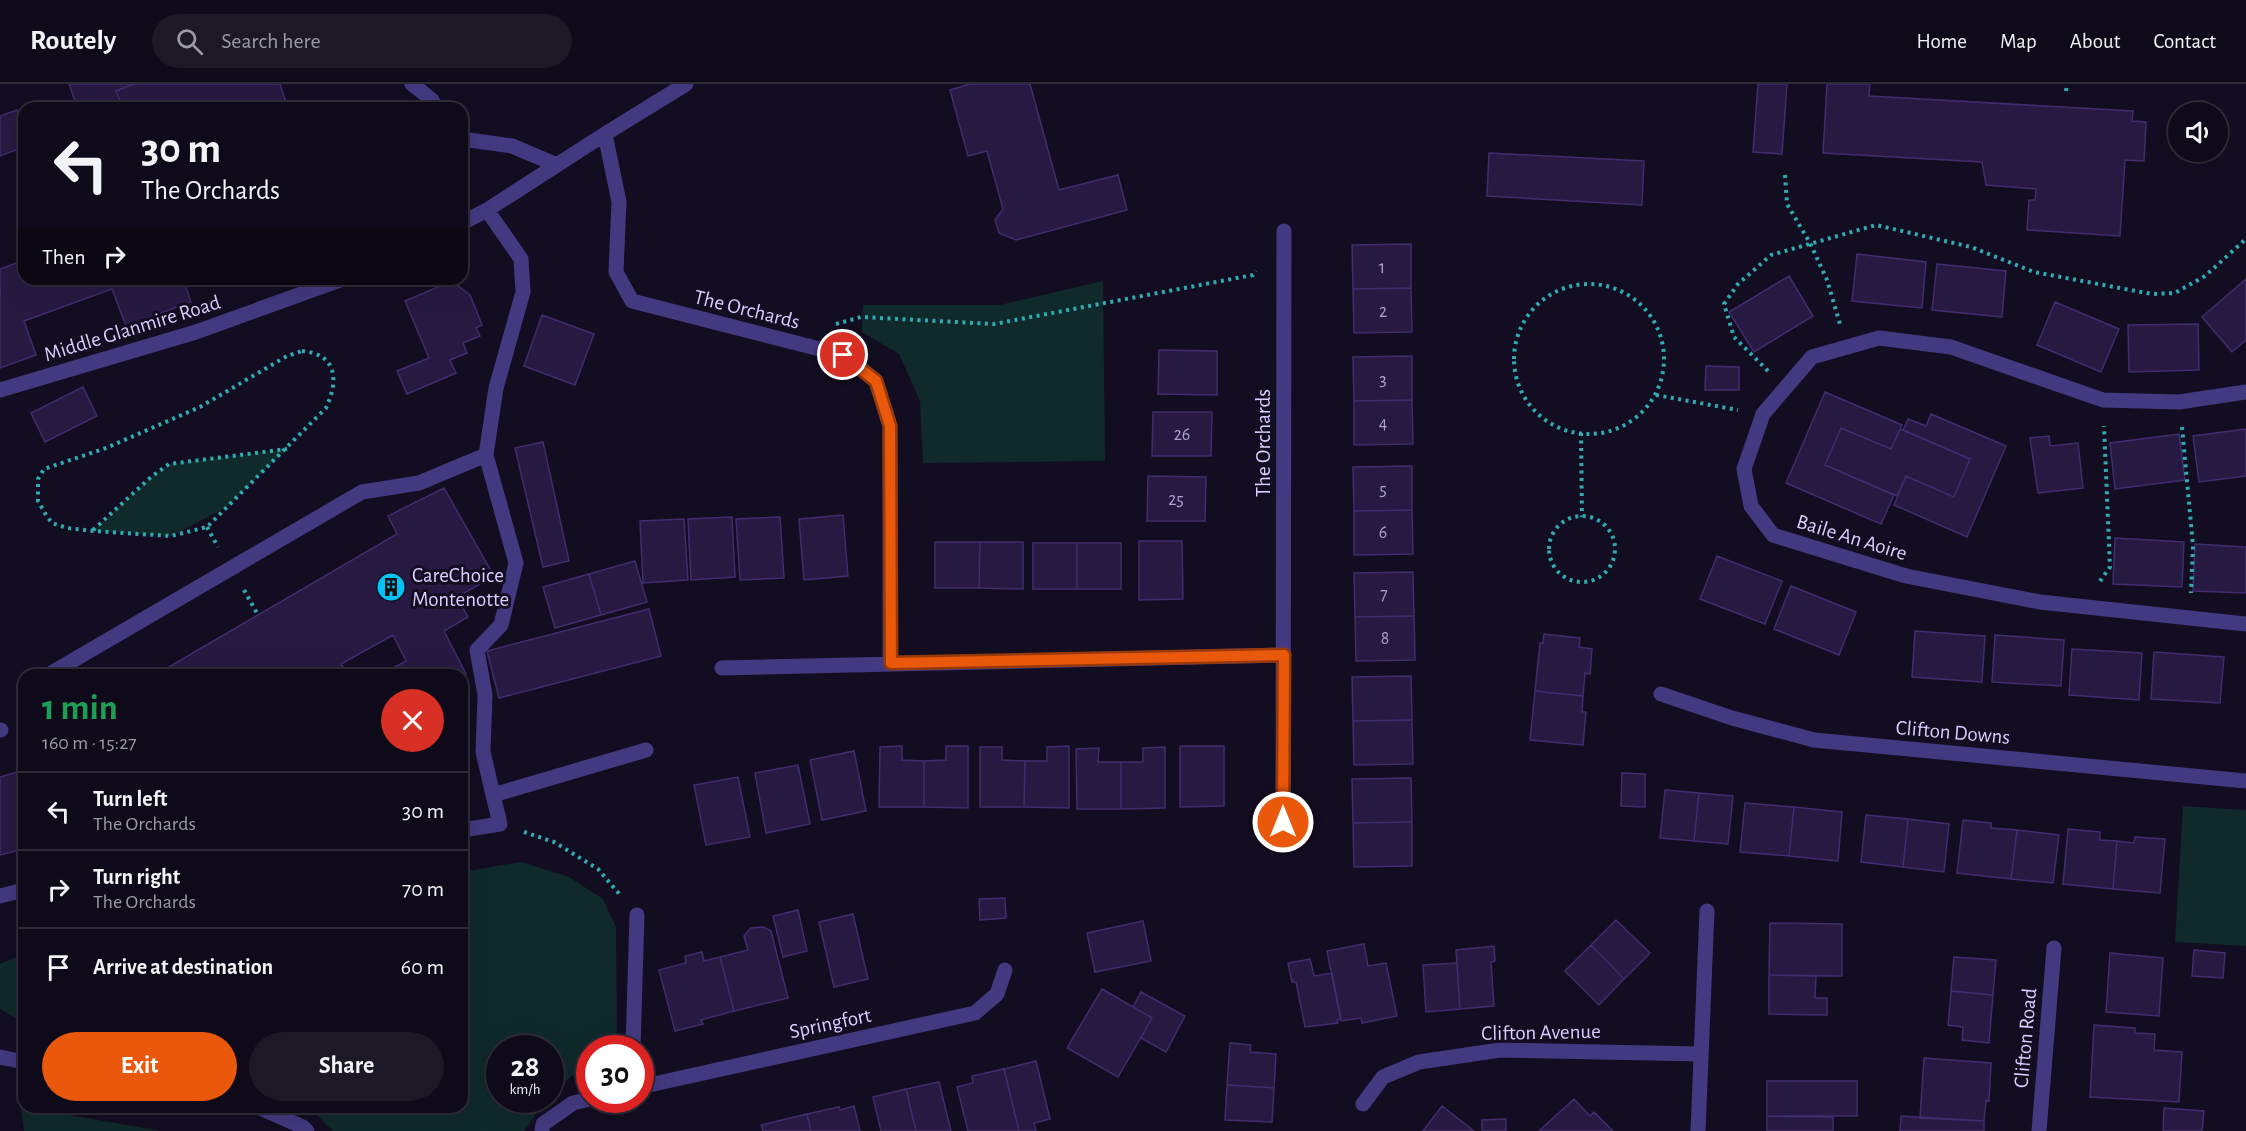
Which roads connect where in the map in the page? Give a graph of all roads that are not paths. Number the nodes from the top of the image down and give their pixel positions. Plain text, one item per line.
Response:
1 (411, 84) edge
2 (686, 84) edge
3 (433, 102) edge
4 (605, 134) junction
5 (468, 141) edge
6 (557, 165) junction
7 (487, 210) junction
8 (468, 220) edge
9 (1284, 231) road end
10 (326, 285) edge
11 (0, 390) edge
12 (2246, 392) edge
13 (486, 455) junction
14 (2246, 624) edge
15 (1284, 655) junction
16 (891, 663) junction
17 (722, 668) dead end
18 (58, 669) edge
19 (1662, 694) dead end
20 (646, 750) dead end
21 (2246, 781) edge
22 (493, 795) junction
23 (1283, 822) dead end
24 (468, 829) edge
25 (18, 892) edge
26 (0, 896) edge
27 (1707, 911) dead end
28 (637, 915) road end
29 (2054, 948) dead end
30 (1005, 970) dead end
31 (633, 1035) edge
32 (1701, 1054) junction
33 (0, 1057) edge
34 (18, 1061) edge
35 (654, 1084) edge
36 (576, 1102) edge
37 (1363, 1104) dead end
38 (272, 1113) edge
39 (307, 1131) edge
40 (542, 1131) edge
41 (1698, 1131) edge
42 (2039, 1131) edge

1 - 3 street
2 - 4 street
4 - 6 street
4 - 16 street, The Orchards
5 - 6 street
6 - 7 street
7 - 8 street
7 - 13 street
9 - 15 street, The Orchards
10 - 11 street, Middle Glanmire Road
12 - 14 street, Baile An Aoire
13 - 18 street
13 - 22 street
15 - 16 street
15 - 23 street, The Orchards
16 - 17 street
19 - 21 street, Clifton Downs
20 - 22 street
22 - 24 street
25 - 26 street
27 - 32 street
28 - 31 street
29 - 42 street, Clifton Road
30 - 35 street, Springfort
32 - 37 street, Clifton Avenue
32 - 41 street
33 - 34 street
36 - 40 street
38 - 39 street

